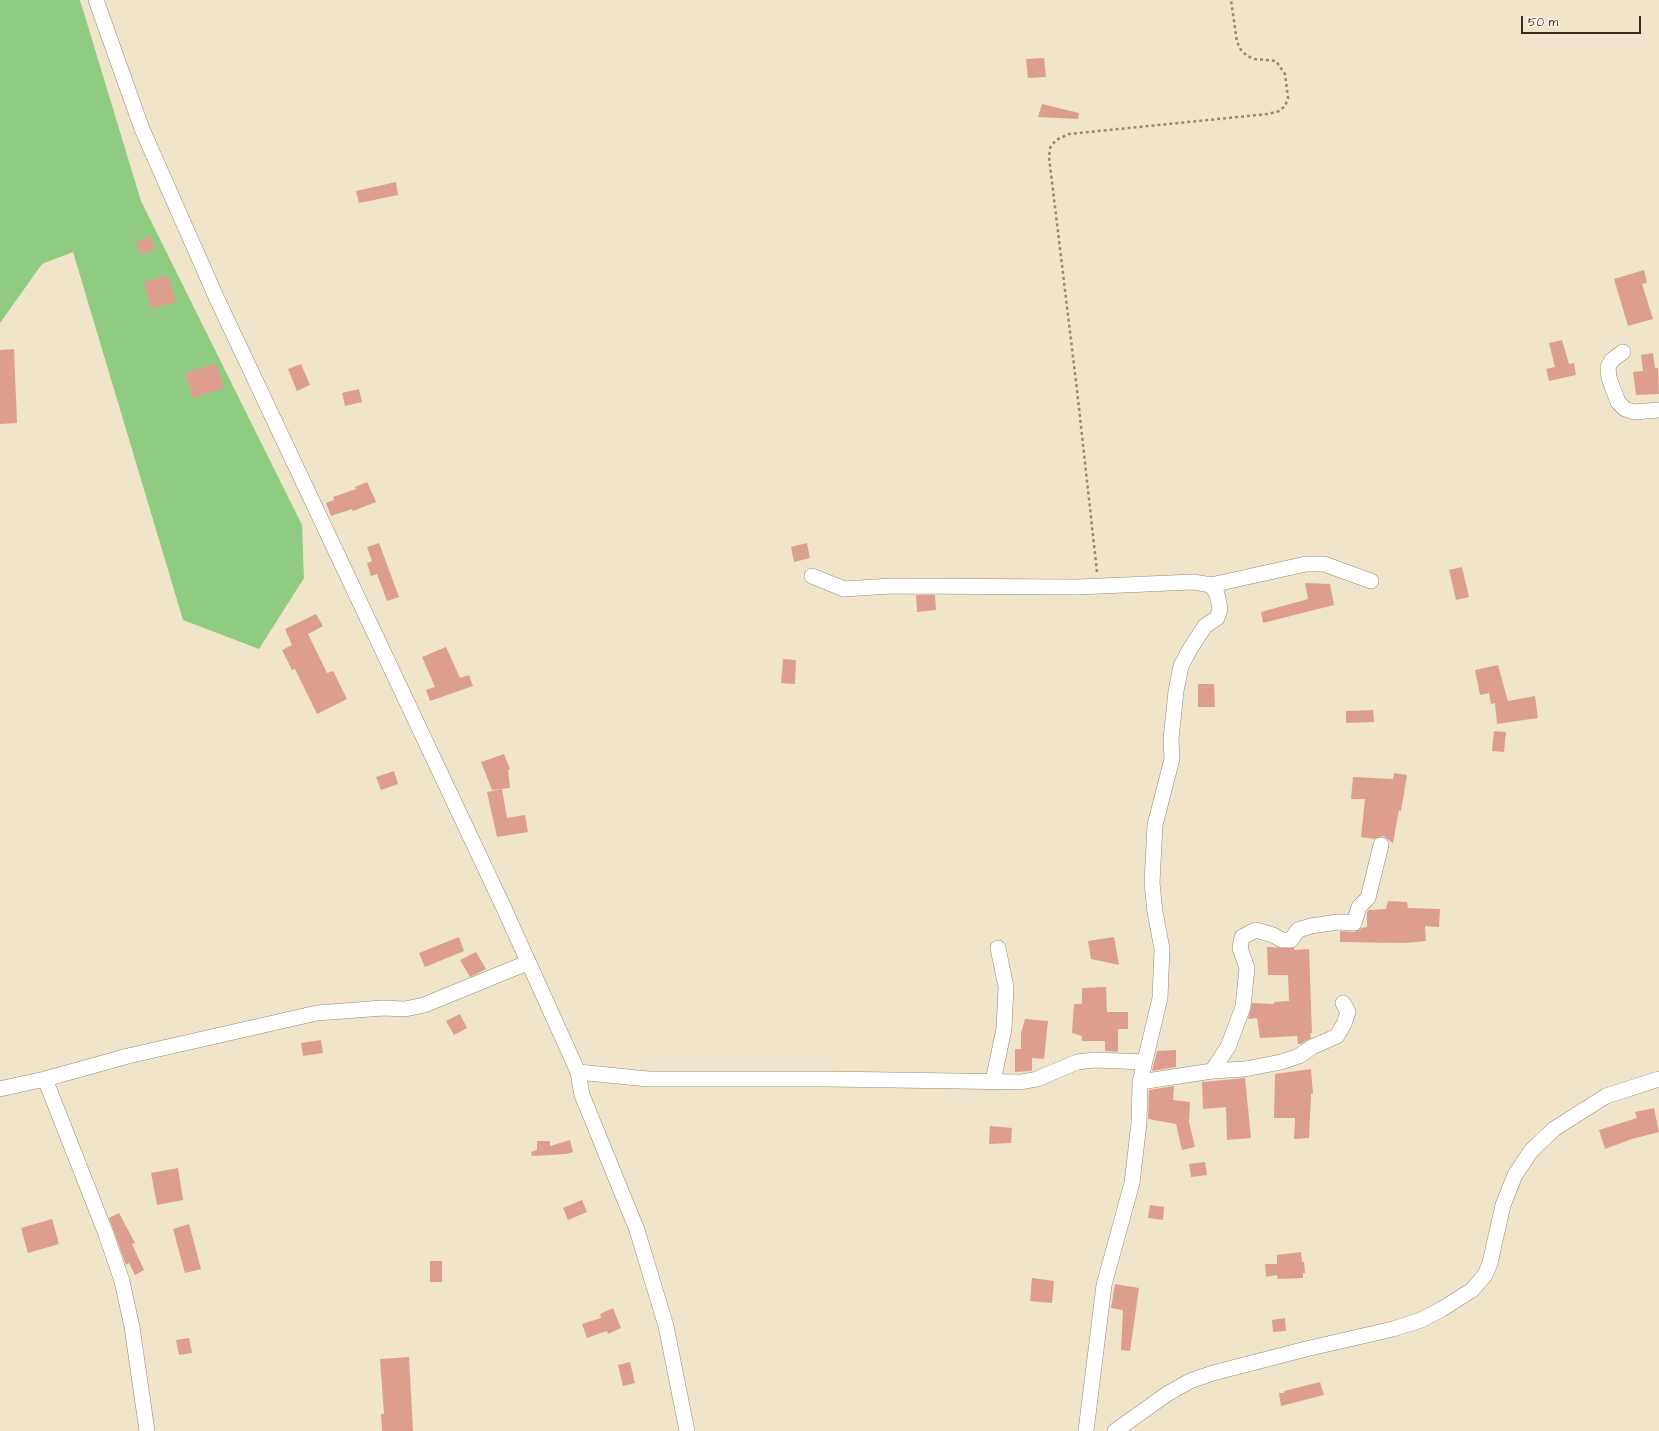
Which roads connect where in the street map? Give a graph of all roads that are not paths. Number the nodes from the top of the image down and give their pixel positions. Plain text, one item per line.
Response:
1 (96, 0) edge
2 (1623, 352) dead end
3 (1659, 410) edge
4 (812, 576) dead end
5 (1371, 581) dead end
6 (1210, 585) junction
7 (1381, 845) dead end
8 (998, 948) dead end
9 (527, 962) junction
10 (1343, 1003) dead end
11 (1144, 1062) junction
12 (1212, 1070) junction
13 (578, 1072) junction
14 (45, 1079) junction
15 (1659, 1079) edge
16 (993, 1081) junction
17 (1140, 1082) junction
18 (0, 1089) edge
19 (147, 1431) edge
20 (687, 1431) edge
21 (1086, 1431) edge
22 (1115, 1431) edge

1 - 9 street
2 - 3 street
4 - 6 street
5 - 6 street
6 - 11 street
7 - 12 street
8 - 16 street
9 - 13 street
9 - 14 street
10 - 12 street
11 - 16 street
11 - 17 street
12 - 17 street
13 - 16 street
13 - 20 street
14 - 18 street
14 - 19 street
15 - 22 street
17 - 21 street

